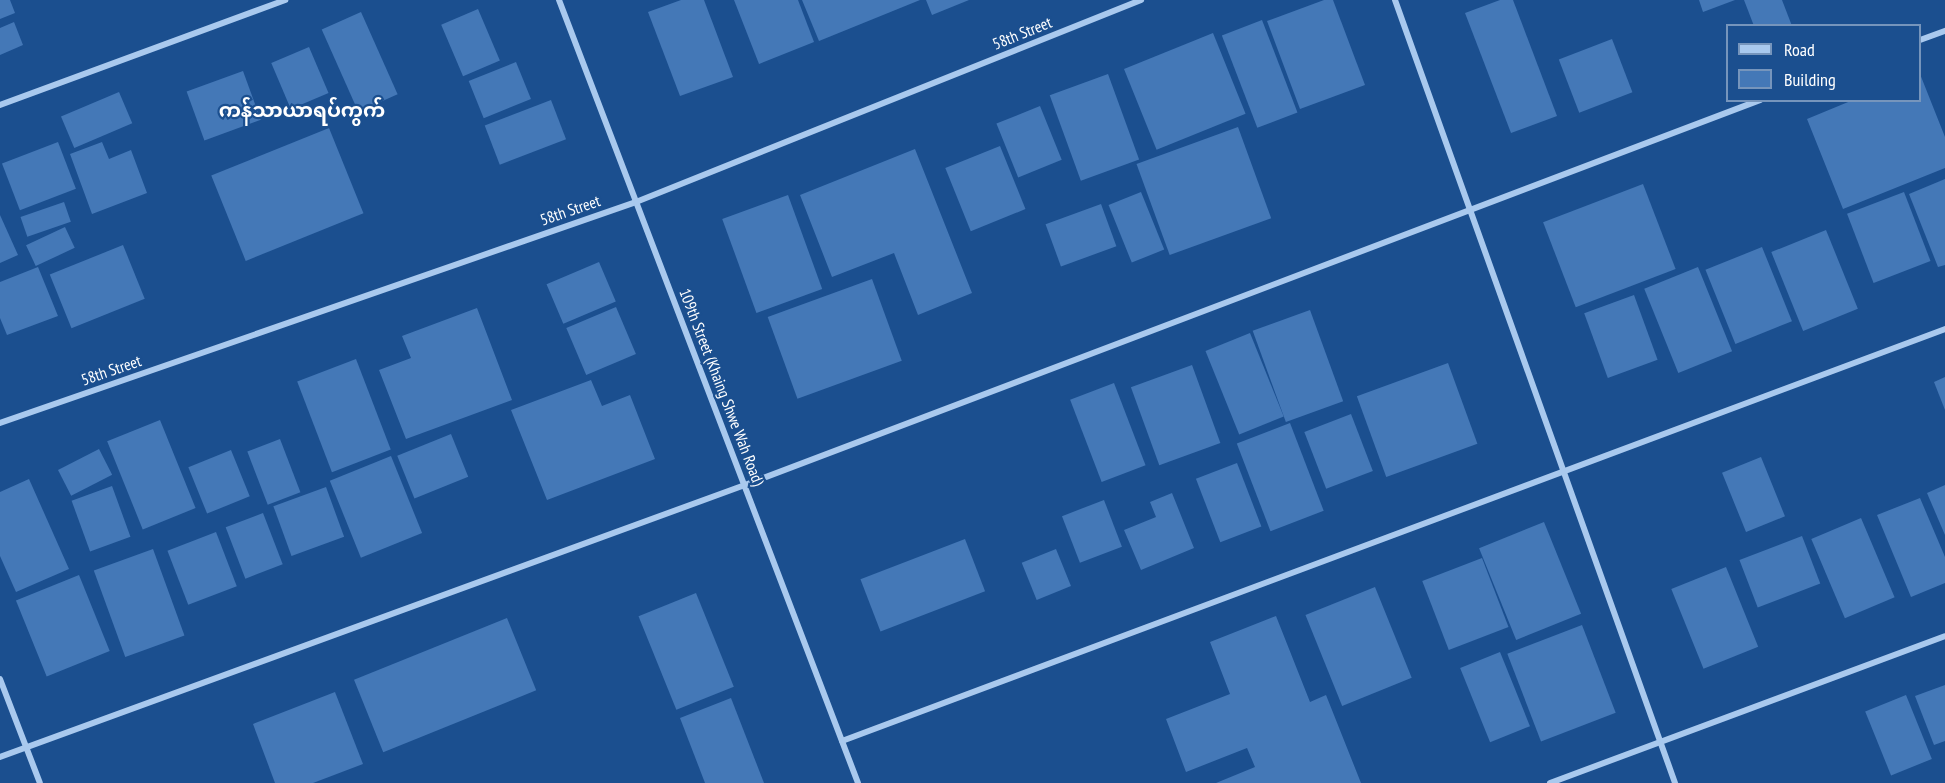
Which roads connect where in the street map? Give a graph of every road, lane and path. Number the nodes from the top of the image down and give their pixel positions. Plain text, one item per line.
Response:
1 (285, 0) edge
2 (559, 0) edge
3 (1141, 0) edge
4 (1395, 0) edge
5 (1945, 31) edge
6 (1921, 40) edge
7 (1755, 102) edge
8 (0, 105) edge
9 (636, 202) junction
10 (1469, 211) junction
11 (1945, 329) edge
12 (0, 423) edge
13 (1564, 472) junction
14 (745, 485) junction
15 (1945, 636) edge
16 (0, 678) edge
17 (842, 741) junction
18 (1659, 742) junction
19 (28, 746) junction
20 (0, 757) edge
21 (40, 783) edge
22 (858, 783) edge
23 (1550, 783) edge
24 (1675, 783) edge

1 - 8 street
2 - 9 street, 109th Street (Khaing Shwe Wah Road)
3 - 9 street, 58th Street
4 - 10 street
5 - 6 street
7 - 10 street
9 - 12 street, 58th Street
9 - 14 street, 109th Street (Khaing Shwe Wah Road)
10 - 13 street
10 - 14 street
11 - 13 street
13 - 17 street
13 - 18 street
14 - 17 street, 109th Street (Khaing Shwe Wah Road)
14 - 19 street
15 - 18 street
16 - 19 street
17 - 22 street, 109th Street (Khaing Shwe Wah Road)
18 - 23 street
18 - 24 street
19 - 20 street
19 - 21 street

